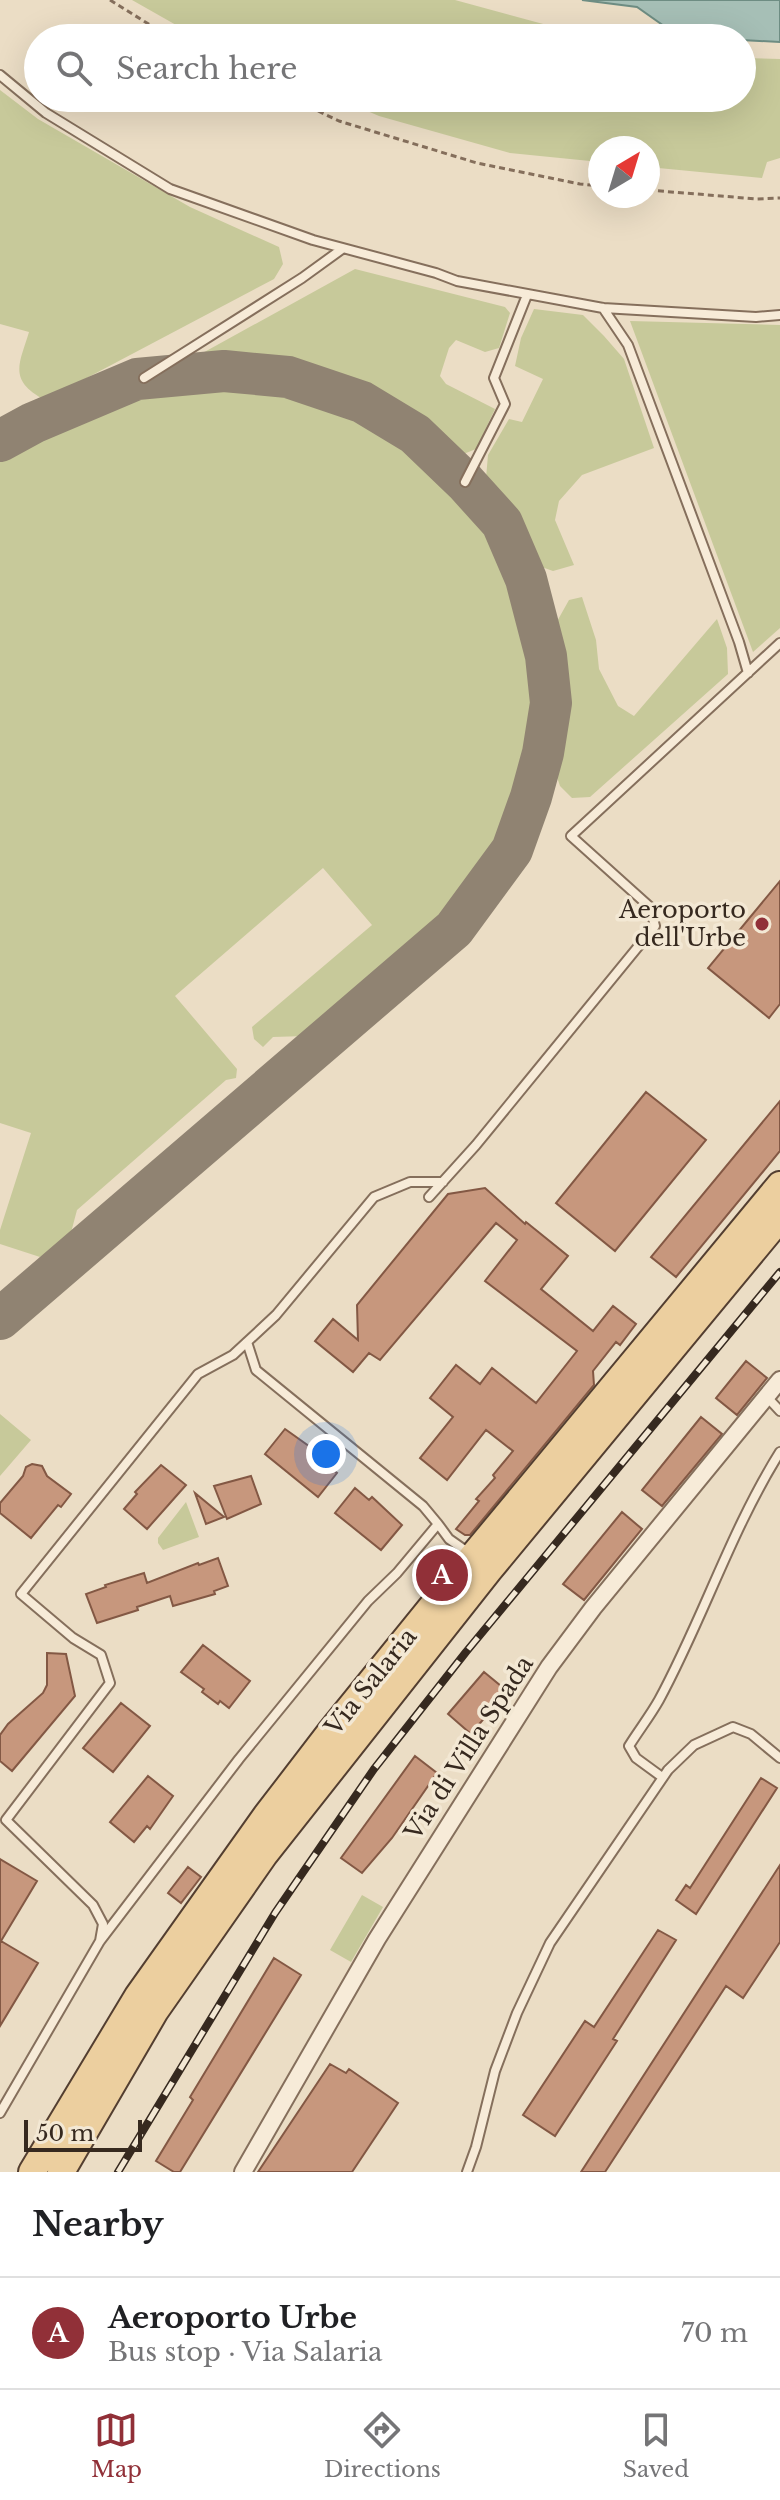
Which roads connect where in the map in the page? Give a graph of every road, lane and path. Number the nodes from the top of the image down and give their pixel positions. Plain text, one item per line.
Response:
1 (110, 0) edge
2 (149, 24) edge
3 (0, 75) edge
4 (24, 95) edge
5 (45, 112) edge
6 (320, 112) edge
7 (588, 185) edge
8 (660, 191) edge
9 (780, 198) edge
10 (342, 249) junction
11 (527, 295) junction
12 (603, 308) junction
13 (780, 315) edge
14 (144, 378) dead end
15 (465, 482) dead end
16 (780, 643) edge
17 (748, 673) junction
18 (443, 1182) junction
19 (780, 1185) edge
20 (429, 1197) dead end
21 (780, 1218) edge
22 (247, 1342) junction
23 (780, 1380) edge
24 (766, 1396) junction
25 (780, 1411) edge
26 (780, 1452) edge
27 (438, 1524) junction
28 (481, 1563) junction
29 (780, 1758) edge
30 (662, 1777) junction
31 (100, 1941) junction
32 (0, 2113) edge
33 (32, 2172) edge
34 (61, 2172) edge
35 (243, 2172) edge
36 (467, 2172) edge

1 - 2 path
3 - 4 lane
5 - 10 lane
6 - 7 path
8 - 9 path
10 - 11 lane
10 - 14 lane
11 - 12 lane
11 - 15 lane
12 - 13 lane
12 - 17 lane
16 - 17 lane
17 - 18 lane
18 - 20 lane
18 - 22 lane
19 - 28 main road, Via Salaria
21 - 28 main road, Via Salaria
22 - 27 lane
22 - 31 lane
23 - 24 street, Via di Villa Spada
24 - 25 lane
24 - 35 street, Via di Villa Spada
26 - 30 lane
27 - 28 lane
27 - 31 lane
28 - 33 main road, Via Salaria
28 - 34 main road, Via Salaria
29 - 30 lane
30 - 36 lane
31 - 32 lane

